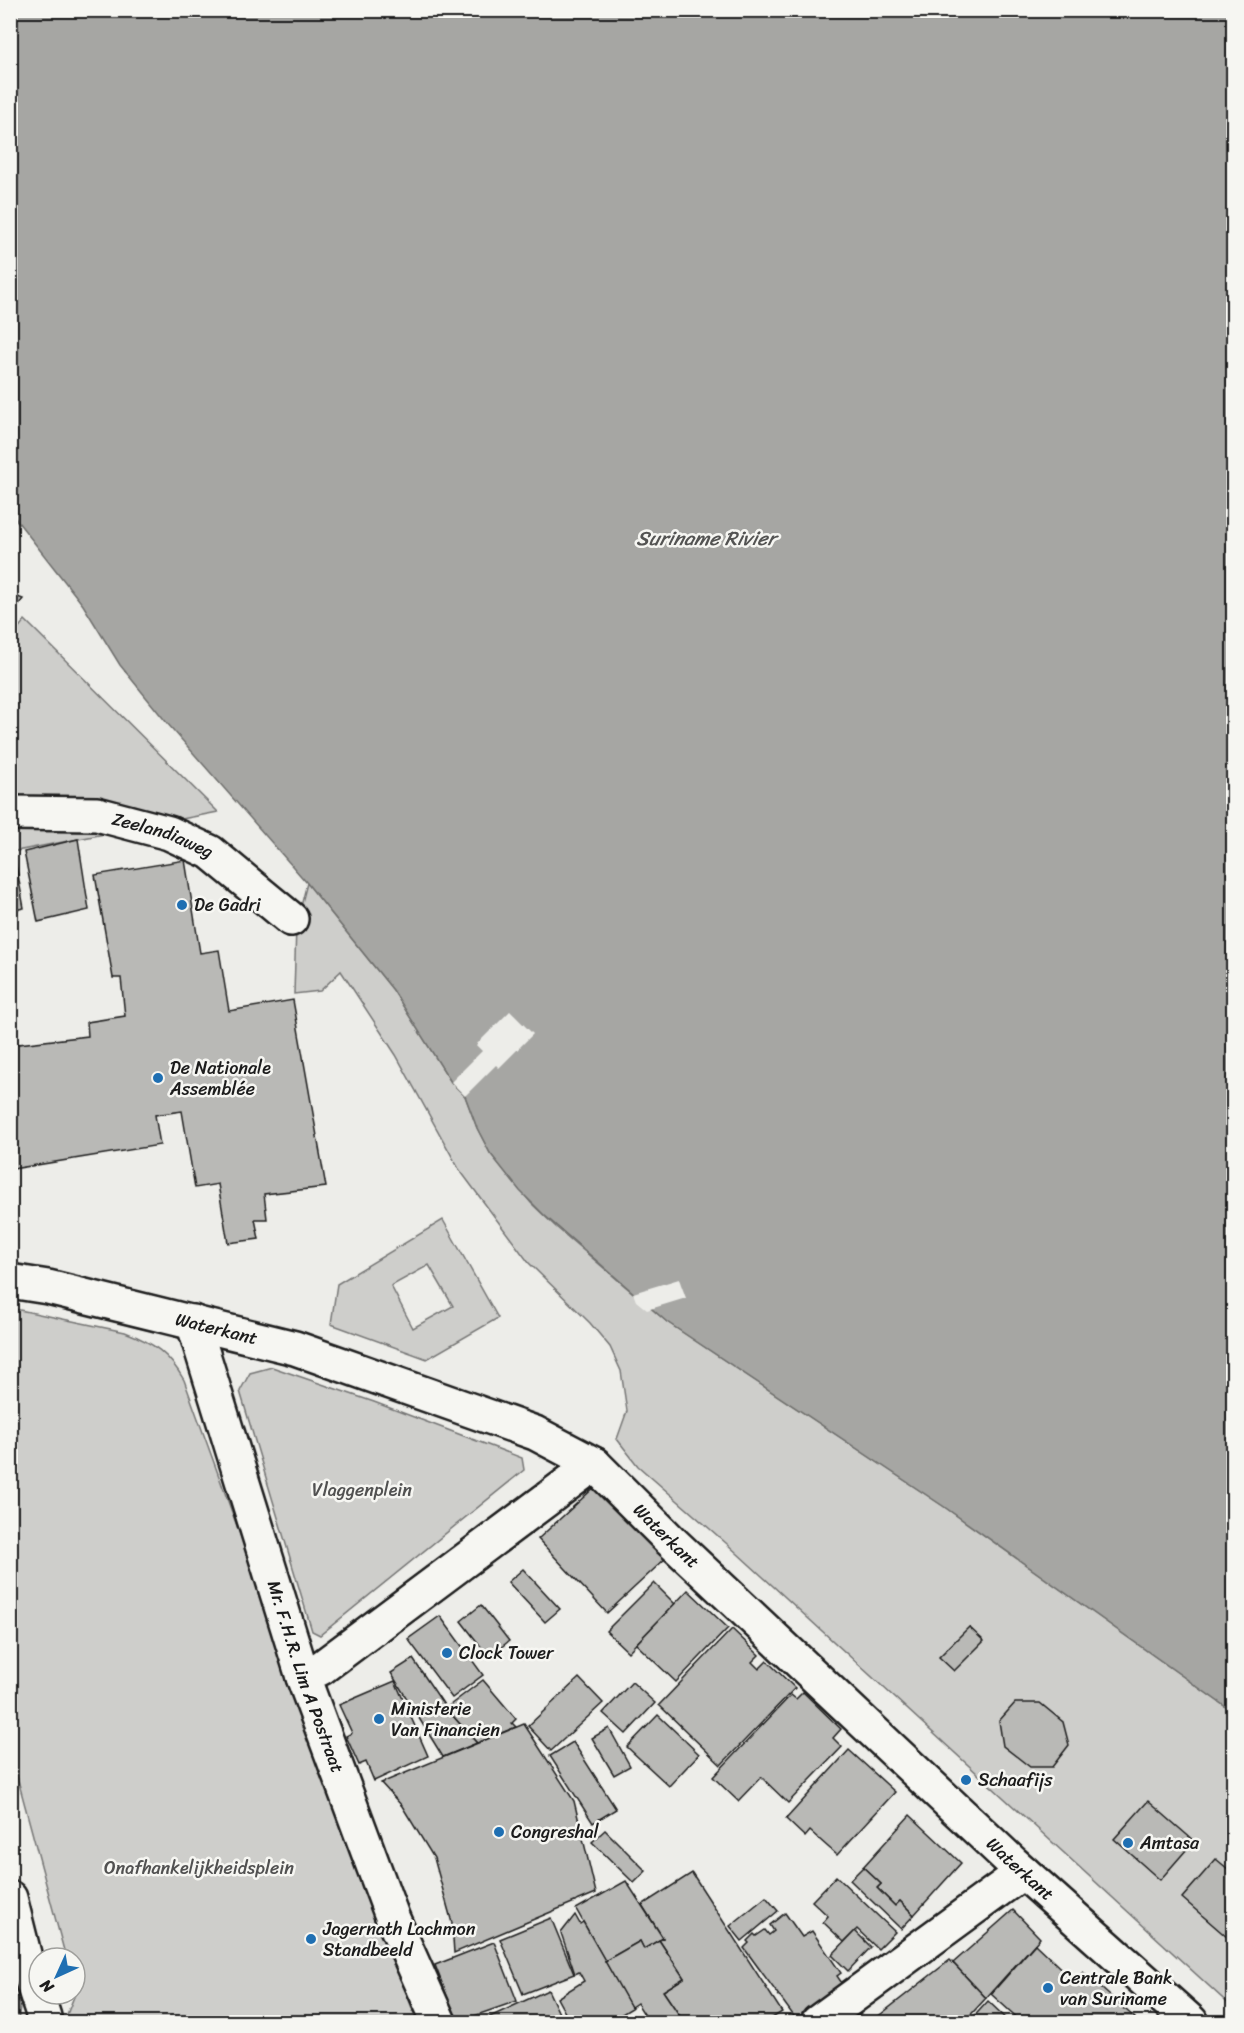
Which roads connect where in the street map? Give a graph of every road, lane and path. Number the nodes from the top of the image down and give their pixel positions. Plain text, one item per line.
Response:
1 (10, 813) edge
2 (291, 919) dead end
3 (10, 1281) edge
4 (193, 1322) junction
5 (594, 1464) junction
6 (303, 1677) junction
7 (1023, 1872) junction
8 (10, 1898) edge
9 (42, 2022) edge
10 (439, 2022) edge
11 (818, 2022) edge
12 (1191, 2022) edge

1 - 2 street, Zeelandiaweg
3 - 4 street, Waterkant
4 - 5 street, Waterkant
4 - 6 street, Mr. F.H.R. Lim A Postraat
5 - 6 street
5 - 7 street, Waterkant
6 - 10 street, Mr. F.H.R. Lim A Postraat
7 - 11 street
7 - 12 street, Waterkant
8 - 9 street

